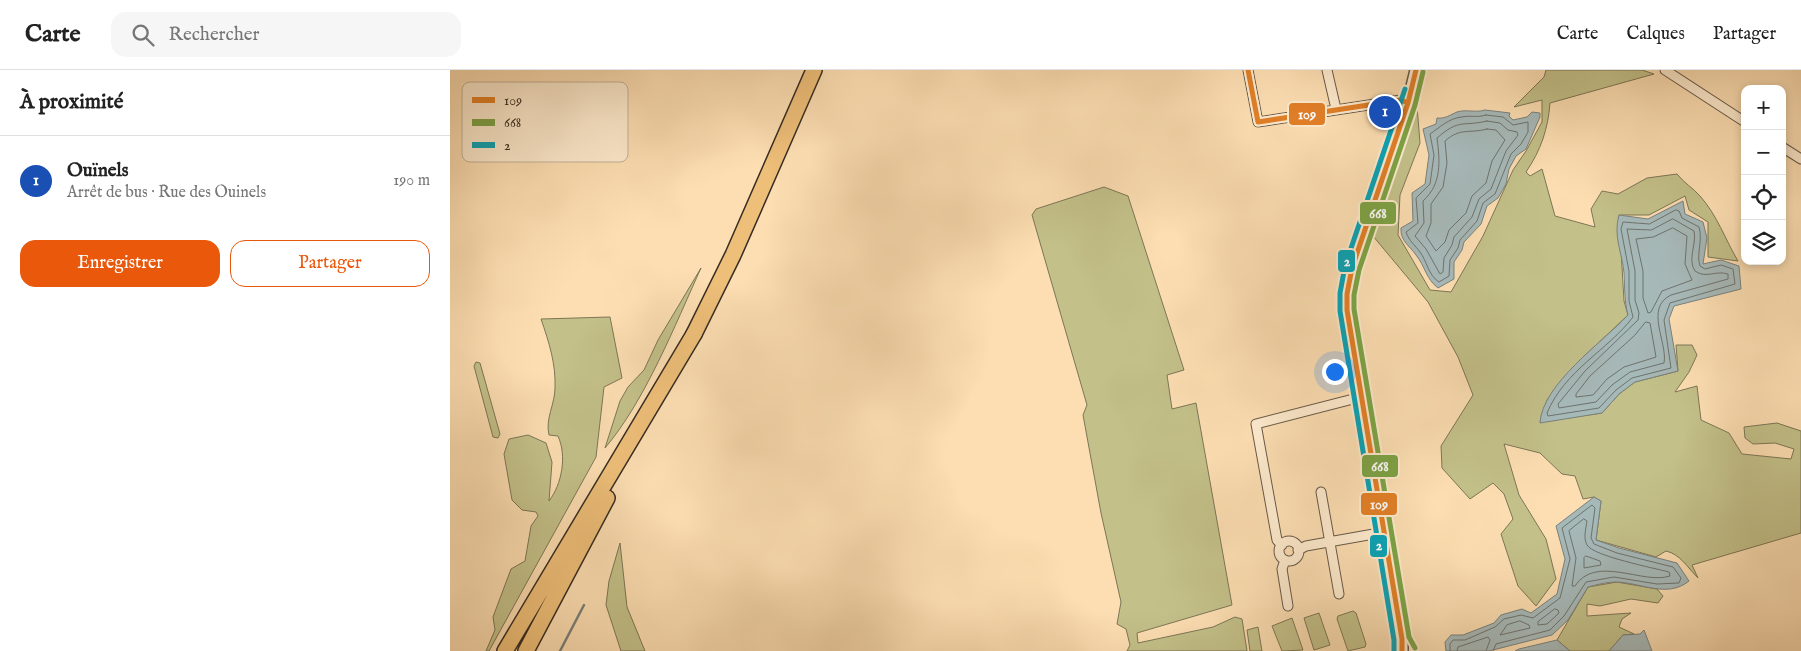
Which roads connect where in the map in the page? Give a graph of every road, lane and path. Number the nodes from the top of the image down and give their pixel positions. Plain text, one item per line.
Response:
1 (814, 70) edge
2 (1248, 70) edge
3 (1327, 70) edge
4 (1416, 70) edge
5 (1665, 70) edge
6 (1408, 103) junction
7 (1336, 109) junction
8 (1741, 119) edge
9 (1786, 150) edge
10 (1801, 159) edge
11 (694, 334) junction
12 (1362, 397) junction
13 (1322, 492) dead end
14 (1385, 532) junction
15 (1330, 542) junction
16 (1282, 545) junction
17 (1298, 550) junction
18 (1285, 560) junction
19 (1339, 594) dead end
20 (1288, 606) dead end
21 (1402, 645) edge
22 (505, 651) edge
23 (526, 651) edge
24 (1408, 651) edge

1 - 11 main road
2 - 7 street
3 - 7 street
4 - 6 street
5 - 8 street
6 - 7 street
6 - 12 street
9 - 10 street
11 - 22 main road
11 - 23 main road
12 - 14 street
12 - 16 street
13 - 15 street
14 - 15 street
14 - 21 street
15 - 17 street
15 - 19 street
16 - 17 street
16 - 18 street
17 - 18 street
18 - 20 street
21 - 24 street

